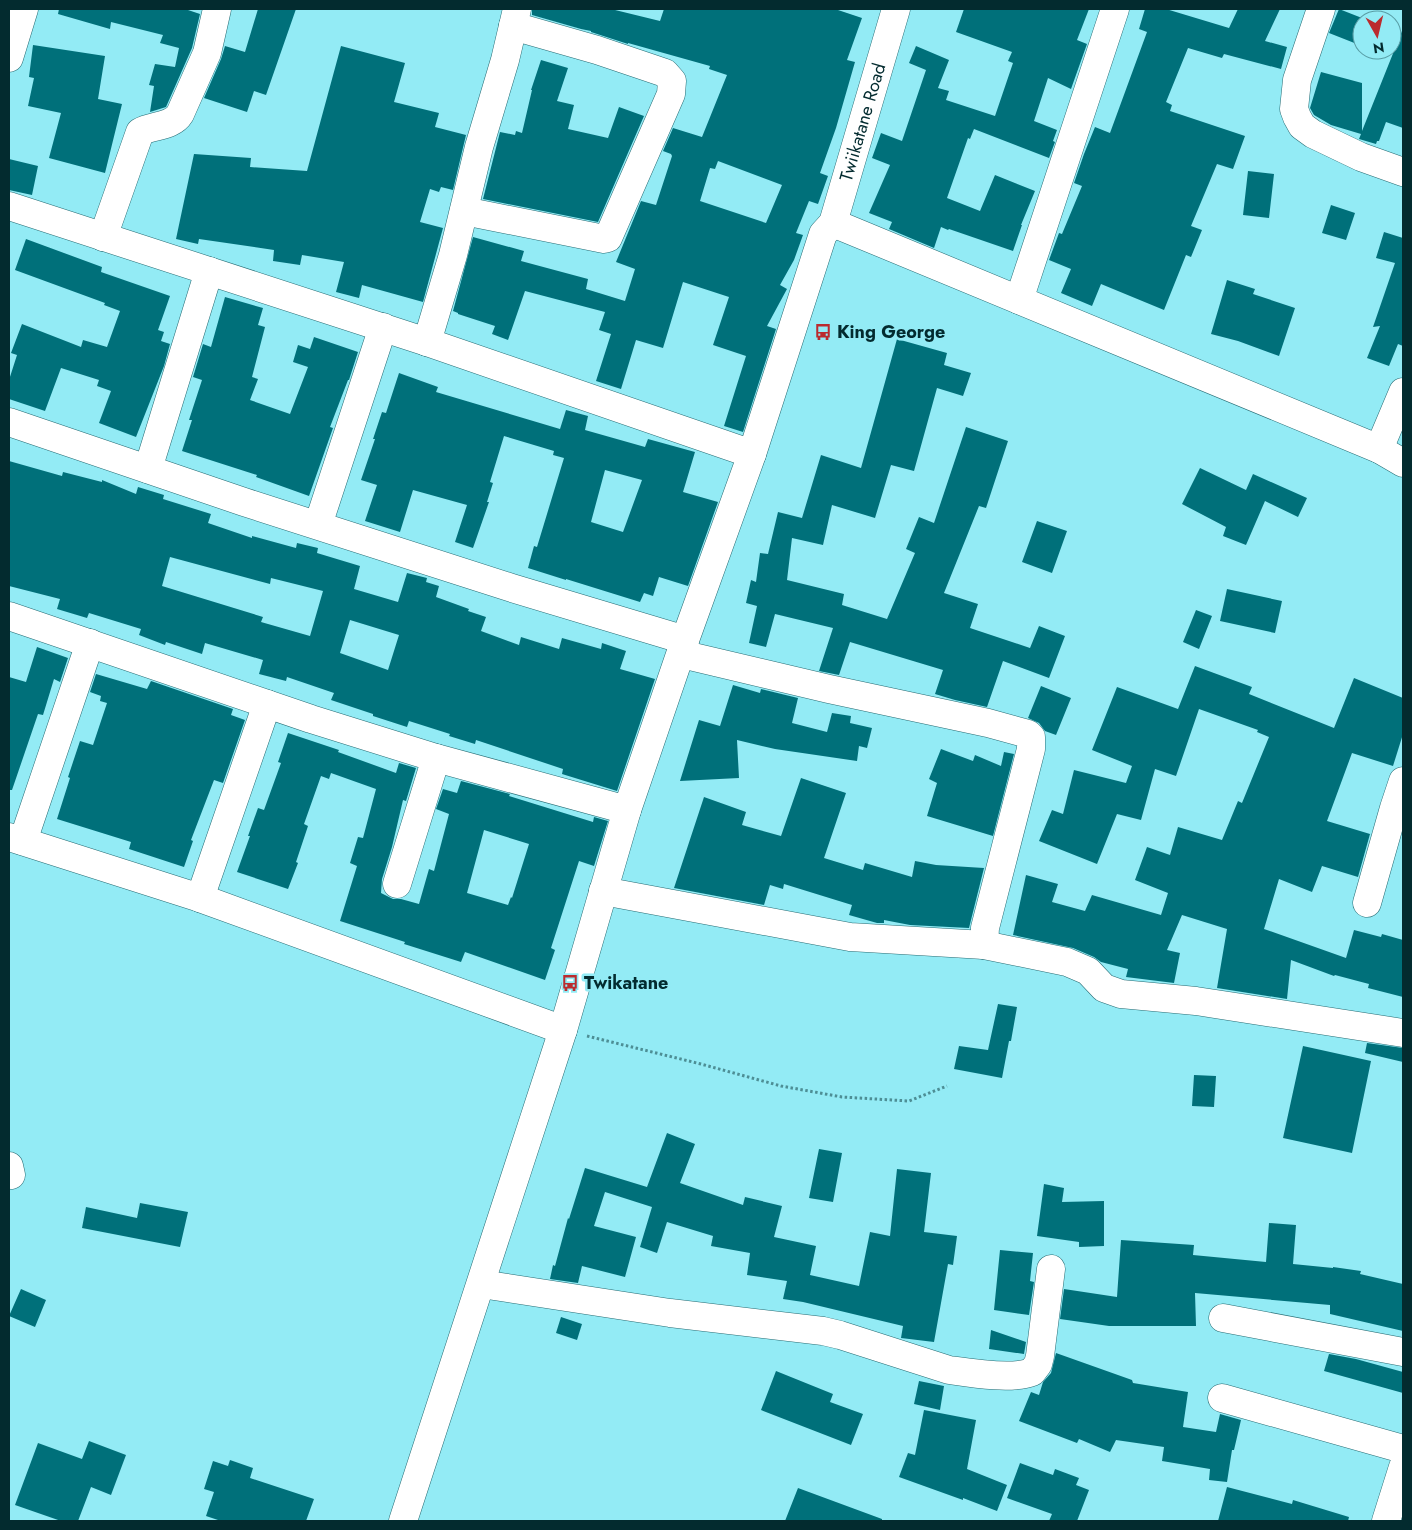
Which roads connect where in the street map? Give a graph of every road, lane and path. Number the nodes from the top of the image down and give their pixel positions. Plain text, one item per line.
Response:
1 (24, 9) edge
2 (217, 9) edge
3 (896, 9) edge
4 (1115, 9) edge
5 (1321, 9) edge
6 (515, 17) edge
7 (9, 58) edge
8 (1403, 172) edge
9 (9, 206) edge
10 (464, 211) junction
11 (828, 228) junction
12 (103, 237) junction
13 (209, 271) junction
14 (1019, 300) junction
15 (383, 327) junction
16 (427, 342) junction
17 (1403, 392) edge
18 (9, 422) edge
19 (1378, 449) junction
20 (752, 454) junction
21 (1403, 463) edge
22 (148, 469) junction
23 (318, 525) junction
24 (9, 616) edge
25 (90, 643) junction
26 (683, 647) junction
27 (267, 704) junction
28 (436, 758) junction
29 (1403, 781) edge
30 (627, 810) junction
31 (16, 839) edge
32 (397, 884) dead end
33 (603, 891) junction
34 (200, 898) junction
35 (1367, 903) dead end
36 (984, 945) junction
37 (563, 1030) junction
38 (1403, 1033) edge
39 (947, 1086) dead end
40 (1051, 1269) dead end
41 (481, 1284) junction
42 (1223, 1318) dead end
43 (1403, 1352) edge
44 (1222, 1398) dead end
45 (1403, 1449) edge
46 (1403, 1467) edge
47 (403, 1521) edge
48 (1386, 1521) edge

1 - 7 street
2 - 12 street
3 - 11 street, Twiikatane Road
4 - 14 street
5 - 8 street
6 - 10 street
6 - 10 street
9 - 12 street
10 - 16 street
11 - 14 street
11 - 20 street, Twiikatane Road
12 - 13 street
13 - 15 street
13 - 22 street
14 - 19 street
15 - 16 street
15 - 23 street
16 - 20 street
17 - 19 street
18 - 22 street
19 - 21 street
20 - 26 street, Twiikatane Road
22 - 23 street
23 - 26 street
24 - 25 street
25 - 27 street
25 - 31 street
26 - 30 street, Twiikatane Road
26 - 36 street
27 - 28 street
27 - 34 street
28 - 30 street
28 - 32 street
29 - 35 street
30 - 33 street, Twiikatane Road
31 - 34 street
33 - 36 street
33 - 37 street, Twiikatane Road
34 - 37 street
36 - 38 street
37 - 39 path
37 - 41 street, Twiikatane Road
40 - 41 street
41 - 47 street, Twiikatane Road
42 - 43 street
44 - 45 street
46 - 48 street

